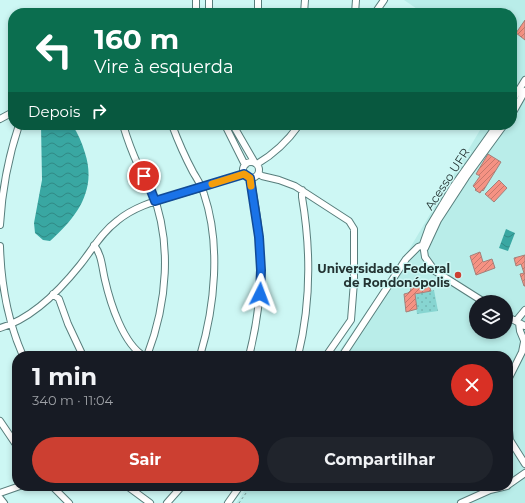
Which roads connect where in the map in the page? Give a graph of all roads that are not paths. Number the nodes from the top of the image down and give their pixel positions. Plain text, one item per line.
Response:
1 (525, 80) edge
2 (525, 91) edge
3 (517, 93) edge
4 (517, 105) edge
5 (17, 130) edge
6 (125, 130) edge
7 (174, 130) edge
8 (227, 130) edge
9 (236, 130) edge
10 (295, 130) edge
11 (494, 130) edge
12 (500, 130) edge
13 (476, 159) junction
14 (256, 164) junction
15 (246, 165) junction
16 (244, 174) junction
17 (259, 174) junction
18 (250, 178) junction
19 (202, 187) junction
20 (302, 190) junction
21 (155, 201) junction
22 (0, 225) edge
23 (94, 245) junction
24 (0, 246) edge
25 (425, 246) junction
26 (53, 294) junction
27 (473, 295) edge
28 (525, 310) edge
29 (522, 323) edge
30 (12, 325) junction
31 (0, 328) edge
32 (525, 342) edge
33 (22, 351) edge
34 (82, 351) edge
35 (138, 351) edge
36 (149, 351) edge
37 (201, 351) edge
38 (250, 351) edge
39 (299, 351) edge
40 (329, 351) edge
41 (345, 351) edge
42 (513, 370) edge
43 (0, 421) edge
44 (12, 439) edge
45 (513, 446) edge
46 (525, 464) edge
47 (525, 473) edge
48 (513, 482) edge
49 (12, 489) edge
50 (57, 491) edge
51 (134, 491) edge
52 (178, 491) edge
53 (236, 491) edge
54 (488, 491) edge
55 (0, 493) edge
56 (0, 498) edge
57 (4, 503) edge
58 (69, 503) edge
59 (150, 503) edge
60 (167, 503) edge
61 (228, 503) edge
62 (462, 503) edge

1 - 3 street
2 - 4 street
5 - 22 street
6 - 21 street
7 - 19 street
8 - 15 street
9 - 14 street
10 - 14 street
11 - 13 street, Acesso UFR
12 - 13 street
13 - 25 street, Acesso UFR
14 - 15 street
14 - 17 street
15 - 16 street
16 - 18 street
16 - 19 street
17 - 18 street
17 - 20 street
18 - 38 street
19 - 21 street
19 - 37 street
20 - 39 street
20 - 40 street
21 - 23 street
21 - 36 street
23 - 26 street
23 - 35 street
24 - 30 street
25 - 27 street
25 - 41 street
26 - 30 street
26 - 34 street
28 - 29 street
29 - 32 street
30 - 31 street
30 - 33 street
32 - 42 street
43 - 44 street
45 - 46 street
47 - 48 street
49 - 55 street
50 - 58 street
51 - 59 street
52 - 60 street
53 - 61 street
54 - 62 street
56 - 57 street

